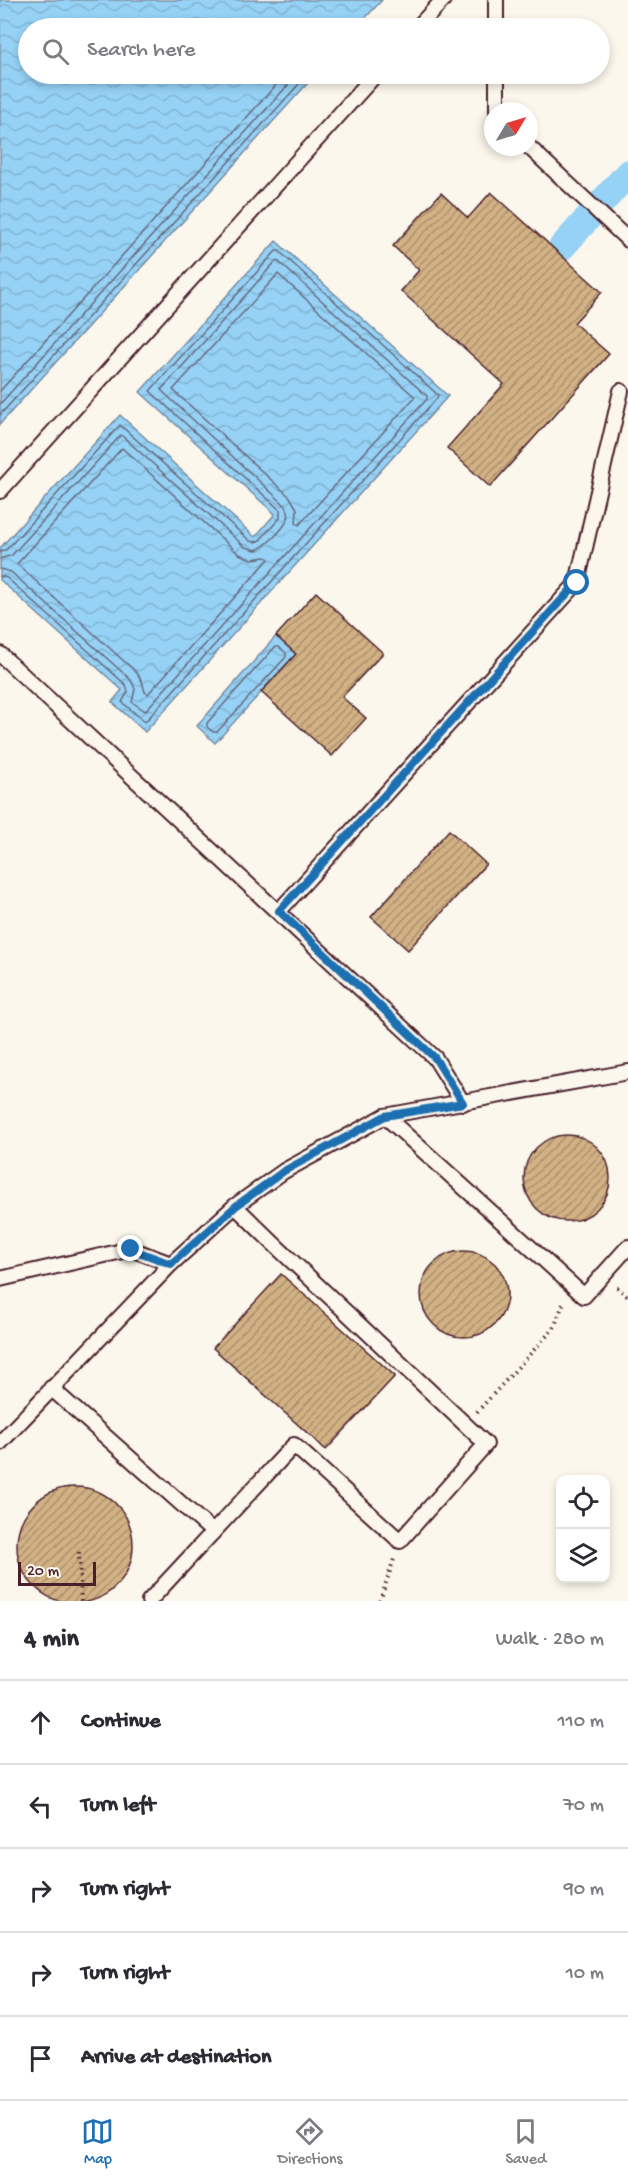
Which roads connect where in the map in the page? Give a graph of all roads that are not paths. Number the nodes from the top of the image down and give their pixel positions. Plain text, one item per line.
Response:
1 (443, 0) edge
2 (496, 0) edge
3 (426, 18) edge
4 (496, 18) edge
5 (367, 84) edge
6 (497, 84) edge
7 (497, 102) edge
8 (538, 155) edge
9 (628, 240) edge
10 (621, 392) dead end
11 (0, 490) edge
12 (1, 655) edge
13 (279, 911) junction
14 (628, 1072) edge
15 (463, 1103) junction
16 (385, 1116) junction
17 (236, 1206) junction
18 (628, 1247) edge
19 (171, 1264) junction
20 (0, 1279) edge
21 (51, 1388) junction
22 (0, 1443) edge
23 (213, 1532) junction
24 (149, 1601) edge

1 - 3 lane
2 - 4 lane
5 - 11 lane
6 - 7 lane
8 - 9 lane
10 - 13 lane
12 - 13 lane
13 - 15 lane
14 - 15 lane
15 - 16 lane
16 - 17 lane
16 - 18 lane
17 - 19 lane
17 - 23 lane
19 - 20 lane
19 - 21 lane
21 - 22 lane
21 - 23 lane
23 - 24 lane

